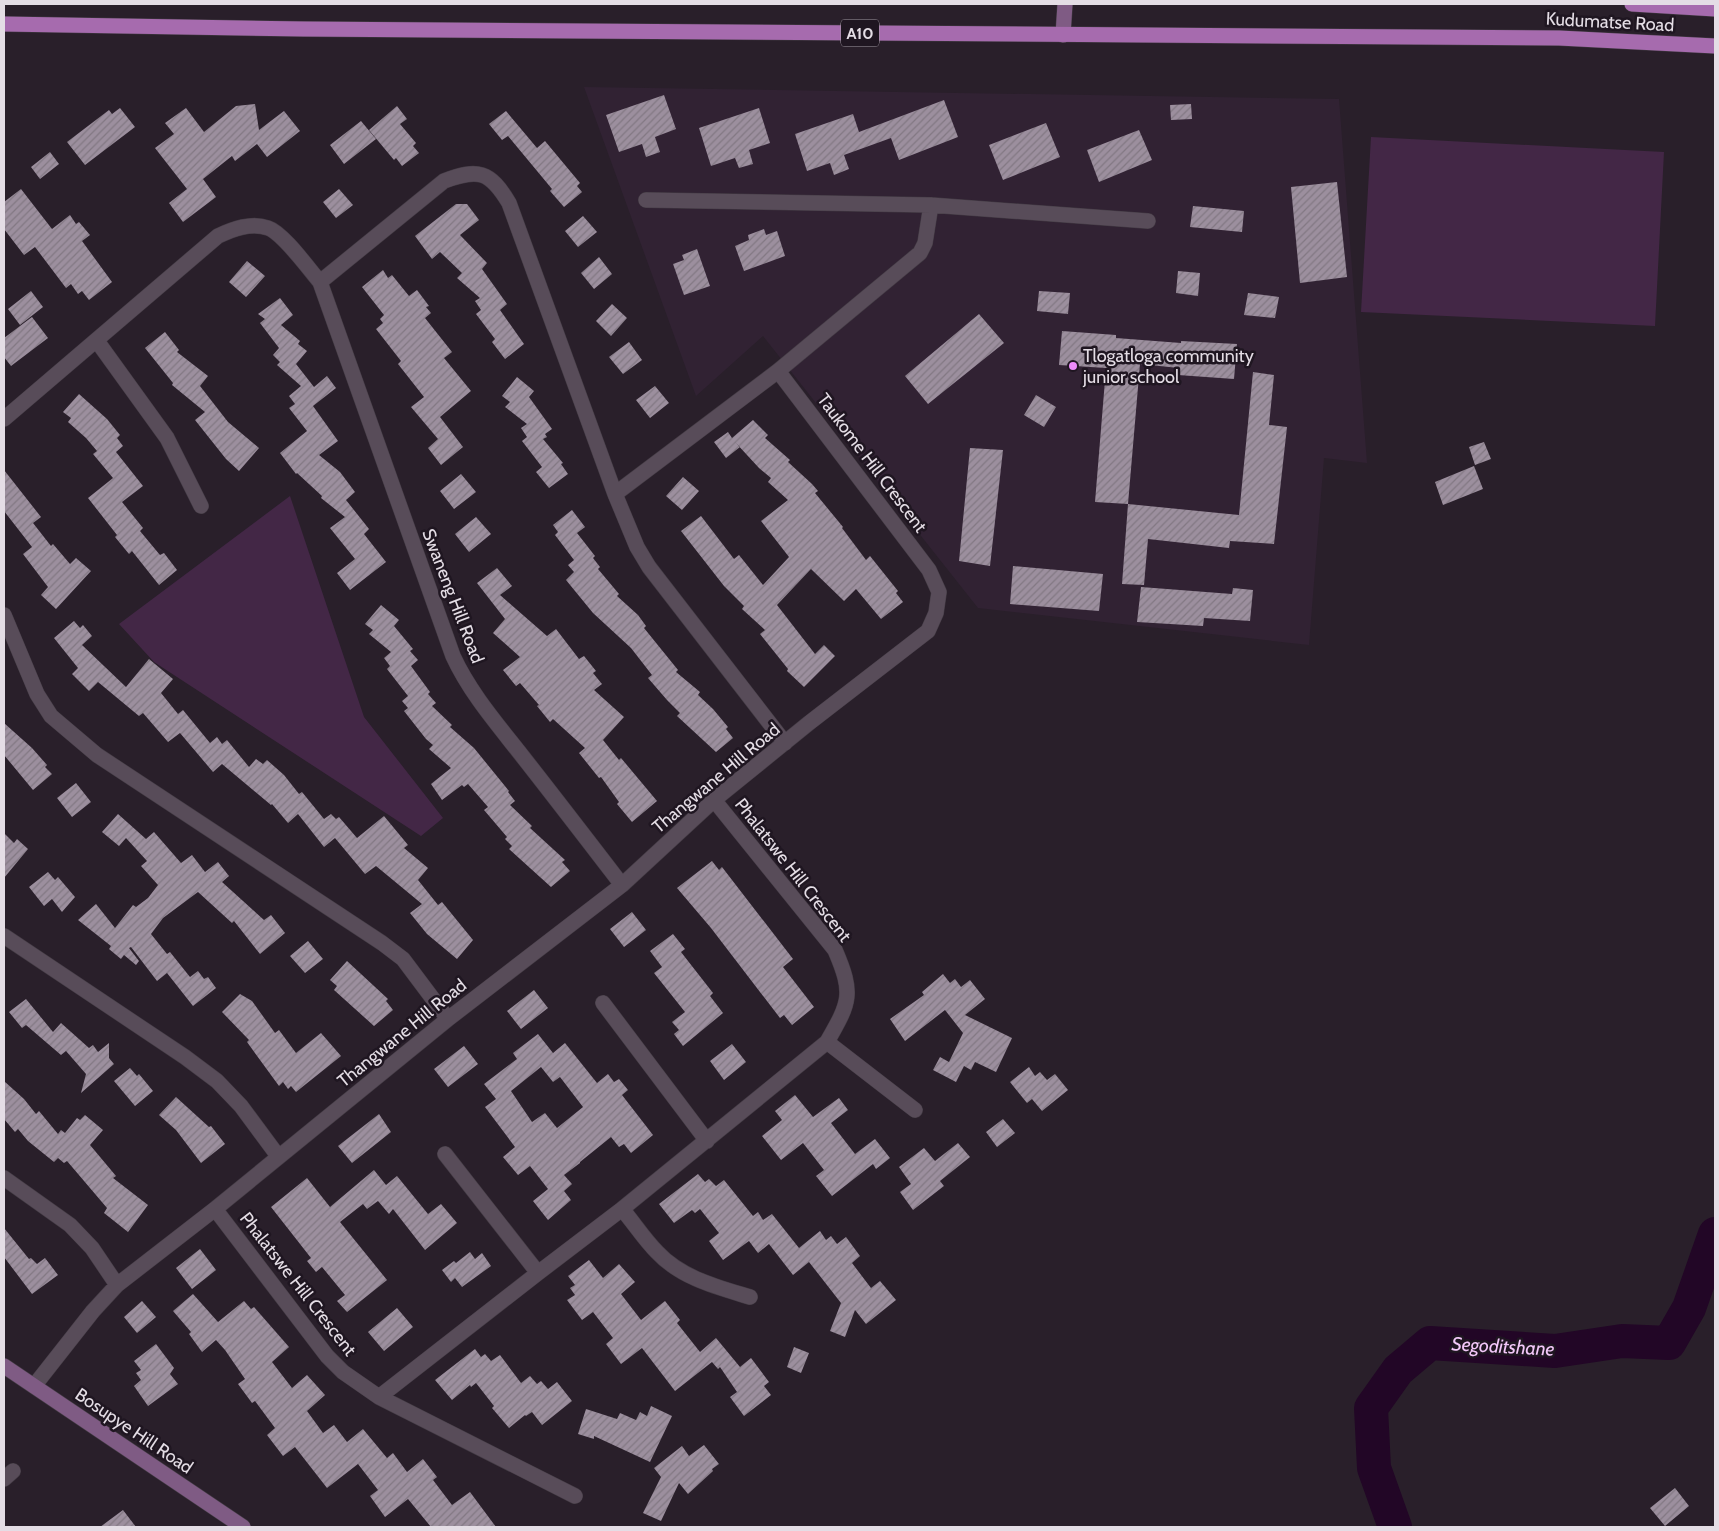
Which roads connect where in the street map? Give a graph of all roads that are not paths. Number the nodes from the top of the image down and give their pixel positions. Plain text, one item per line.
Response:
1 (1065, 4) edge
2 (1632, 4) edge
3 (1715, 8) edge
4 (4, 24) edge
5 (1063, 35) junction
6 (1715, 46) edge
7 (646, 200) dead end
8 (931, 205) junction
9 (1148, 221) dead end
10 (320, 282) junction
11 (97, 341) junction
12 (778, 371) junction
13 (4, 419) edge
14 (615, 494) junction
15 (201, 506) dead end
16 (4, 616) edge
17 (809, 723) joint
18 (785, 743) junction
19 (714, 800) junction
20 (622, 884) junction
21 (4, 936) edge
22 (603, 1003) dead end
23 (448, 1019) junction
24 (827, 1042) junction
25 (914, 1110) dead end
26 (707, 1141) junction
27 (445, 1154) dead end
28 (278, 1156) junction
29 (4, 1178) edge
30 (215, 1209) junction
31 (622, 1209) junction
32 (538, 1273) junction
33 (117, 1285) junction
34 (750, 1297) dead end
35 (4, 1366) edge
36 (34, 1386) junction
37 (379, 1398) junction
38 (575, 1496) dead end
39 (227, 1523) edge
40 (243, 1527) edge

1 - 5 street
2 - 3 main road, Kudumatse Road
4 - 5 main road, Kudumatse Road / A10
5 - 6 main road, Kudumatse Road / A10
7 - 8 street
8 - 9 street
8 - 12 street
10 - 11 street
10 - 14 street
10 - 20 street, Swaneng Hill Road
11 - 13 street
11 - 15 street
12 - 14 street
12 - 17 street, Taukome Hill Crescent
14 - 18 street
16 - 23 street
17 - 18 street, Thangwane Hill Road
18 - 19 street, Thangwane Hill Road
19 - 20 street, Thangwane Hill Road
19 - 24 street, Phalatswe Hill Crescent
20 - 23 street, Thangwane Hill Road
21 - 28 street
22 - 26 street
23 - 28 street, Thangwane Hill Road
24 - 25 street
24 - 26 street
26 - 31 street
27 - 32 street
28 - 30 street, Thangwane Hill Road
29 - 33 street
30 - 33 street, Thangwane Hill Road
30 - 37 street, Phalatswe Hill Crescent
31 - 32 street
31 - 34 street
32 - 37 street
33 - 36 street, Thangwane Hill Road
35 - 36 street, Bosupye Hill Road
36 - 39 street, Bosupye Hill Road
37 - 38 street, Phalatswe Hill Crescent
39 - 40 street, Bosupye Hill Road

